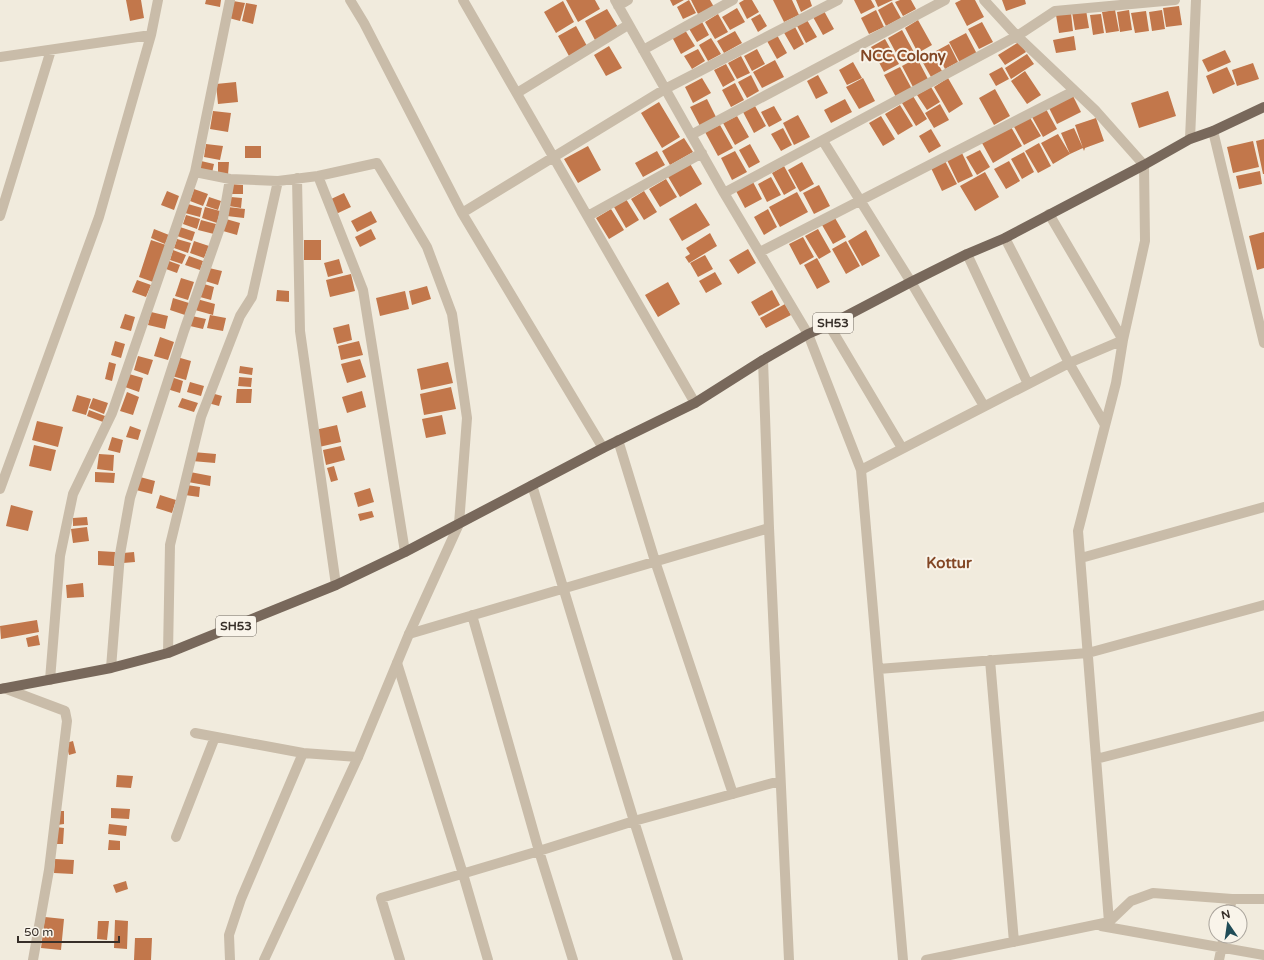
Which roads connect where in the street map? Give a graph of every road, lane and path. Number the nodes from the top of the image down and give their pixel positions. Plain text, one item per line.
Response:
1 (158, 0) edge
2 (230, 0) edge
3 (350, 0) edge
4 (463, 0) edge
5 (628, 0) edge
6 (733, 0) edge
7 (838, 0) edge
8 (945, 0) edge
9 (984, 0) edge
10 (1175, 0) edge
11 (1196, 0) edge
12 (616, 3) edge
13 (628, 26) junction
14 (151, 34) junction
15 (1017, 36) junction
16 (51, 50) junction
17 (643, 50) junction
18 (0, 57) edge
19 (665, 89) junction
20 (1074, 91) junction
21 (517, 93) junction
22 (1264, 107) edge
23 (1213, 131) junction
24 (691, 135) junction
25 (1190, 139) junction
26 (823, 141) junction
27 (702, 153) junction
28 (554, 157) junction
29 (1144, 165) junction
30 (195, 172) junction
31 (318, 176) junction
32 (297, 178) junction
33 (230, 179) junction
34 (278, 181) junction
35 (724, 193) junction
36 (860, 200) junction
37 (462, 213) junction
38 (1050, 214) junction
39 (0, 216) edge
40 (588, 216) junction
41 (1006, 238) junction
42 (760, 252) junction
43 (968, 254) junction
44 (911, 282) junction
45 (829, 325) junction
46 (808, 334) junction
47 (1123, 340) junction
48 (1264, 343) edge
49 (762, 360) junction
50 (1069, 364) junction
51 (1028, 384) junction
52 (695, 403) junction
53 (984, 406) junction
54 (1105, 425) junction
55 (618, 440) junction
56 (603, 448) junction
57 (902, 448) junction
58 (861, 470) junction
59 (532, 485) junction
60 (0, 490) edge
61 (1264, 507) edge
62 (458, 524) junction
63 (769, 528) junction
64 (405, 552) junction
65 (1081, 558) junction
66 (655, 561) junction
67 (336, 585) junction
68 (564, 588) junction
69 (1264, 605) edge
70 (472, 615) junction
71 (409, 634) junction
72 (168, 653) junction
73 (1088, 653) junction
74 (990, 660) junction
75 (397, 663) junction
76 (111, 668) junction
77 (878, 669) junction
78 (50, 680) junction
79 (2, 689) edge
80 (1264, 716) edge
81 (195, 733) dead end
82 (215, 737) junction
83 (303, 753) junction
84 (358, 757) junction
85 (1096, 759) junction
86 (780, 781) junction
87 (733, 794) junction
88 (634, 820) junction
89 (176, 836) dead end
90 (539, 851) junction
91 (463, 874) junction
92 (1232, 899) junction
93 (1264, 899) edge
94 (1231, 904) edge
95 (1110, 922) junction
96 (1095, 924) junction
97 (1014, 942) junction
98 (1223, 944) edge
99 (1222, 947) junction
100 (1264, 955) edge
101 (33, 960) edge
102 (230, 960) edge
103 (264, 960) edge
104 (400, 960) edge
105 (488, 960) edge
106 (574, 960) edge
107 (678, 960) edge
108 (789, 960) edge
109 (903, 960) edge
110 (926, 960) edge
111 (1219, 960) edge

1 - 14 street
2 - 30 street
3 - 37 street
4 - 21 street
5 - 12 street
6 - 17 street
7 - 19 street
8 - 24 street
9 - 15 street
10 - 15 street
11 - 25 street
12 - 13 street
13 - 17 street
13 - 21 street
14 - 16 street
14 - 60 street
15 - 20 street
15 - 26 street
16 - 18 street
16 - 39 street
17 - 19 street
19 - 24 street
19 - 28 street
20 - 29 street
20 - 36 street
21 - 28 street
22 - 23 main road, SH53
23 - 25 main road, SH53
23 - 48 street
24 - 27 street
25 - 29 main road, SH53
26 - 35 street
26 - 36 street
27 - 35 street
27 - 40 street
28 - 37 street
28 - 40 street
29 - 38 main road, SH53
29 - 47 street
30 - 33 street
30 - 78 street
31 - 32 street
31 - 62 street
31 - 64 street
32 - 34 street
32 - 67 street
33 - 34 street
33 - 76 street
34 - 72 street
35 - 42 street
36 - 42 street
36 - 44 street
37 - 56 street
38 - 41 main road, SH53
38 - 47 street
40 - 52 street
41 - 43 main road, SH53
41 - 50 street
42 - 46 street
43 - 44 main road, SH53
43 - 51 street
44 - 45 main road, SH53
44 - 53 street
45 - 46 main road, SH53
45 - 57 street
46 - 49 main road, SH53
46 - 58 street
47 - 50 street
47 - 54 street
49 - 52 main road, SH53
49 - 63 street
50 - 51 street
50 - 54 street
51 - 53 street
52 - 55 main road, SH53
53 - 57 street
54 - 65 street
55 - 56 main road, SH53
55 - 66 street
56 - 59 main road, SH53
57 - 58 street
58 - 77 street
59 - 62 main road, SH53
59 - 68 street
61 - 65 street
62 - 64 main road, SH53
62 - 71 street
63 - 66 street
63 - 86 street
64 - 67 main road, SH53
65 - 73 street
66 - 68 street
66 - 87 street
67 - 72 main road, SH53
68 - 70 street
68 - 88 street
69 - 73 street
70 - 71 street
70 - 90 street
71 - 75 street
72 - 76 main road, SH53
73 - 74 street
73 - 85 street
74 - 77 street
74 - 97 street
75 - 84 street
75 - 91 street
76 - 78 main road, SH53
77 - 109 street
78 - 79 main road, SH53
79 - 101 street
80 - 85 street
81 - 82 street
82 - 83 street
82 - 89 street
83 - 84 street
83 - 102 street
84 - 103 street
85 - 95 street
86 - 87 street
86 - 108 street
87 - 88 street
88 - 90 street
88 - 107 street
90 - 91 street
90 - 106 street
91 - 104 street
91 - 105 street
92 - 93 street
92 - 94 street
92 - 95 street
95 - 96 street
96 - 97 street
96 - 99 street
97 - 110 street
98 - 99 street
99 - 100 street
99 - 111 street

